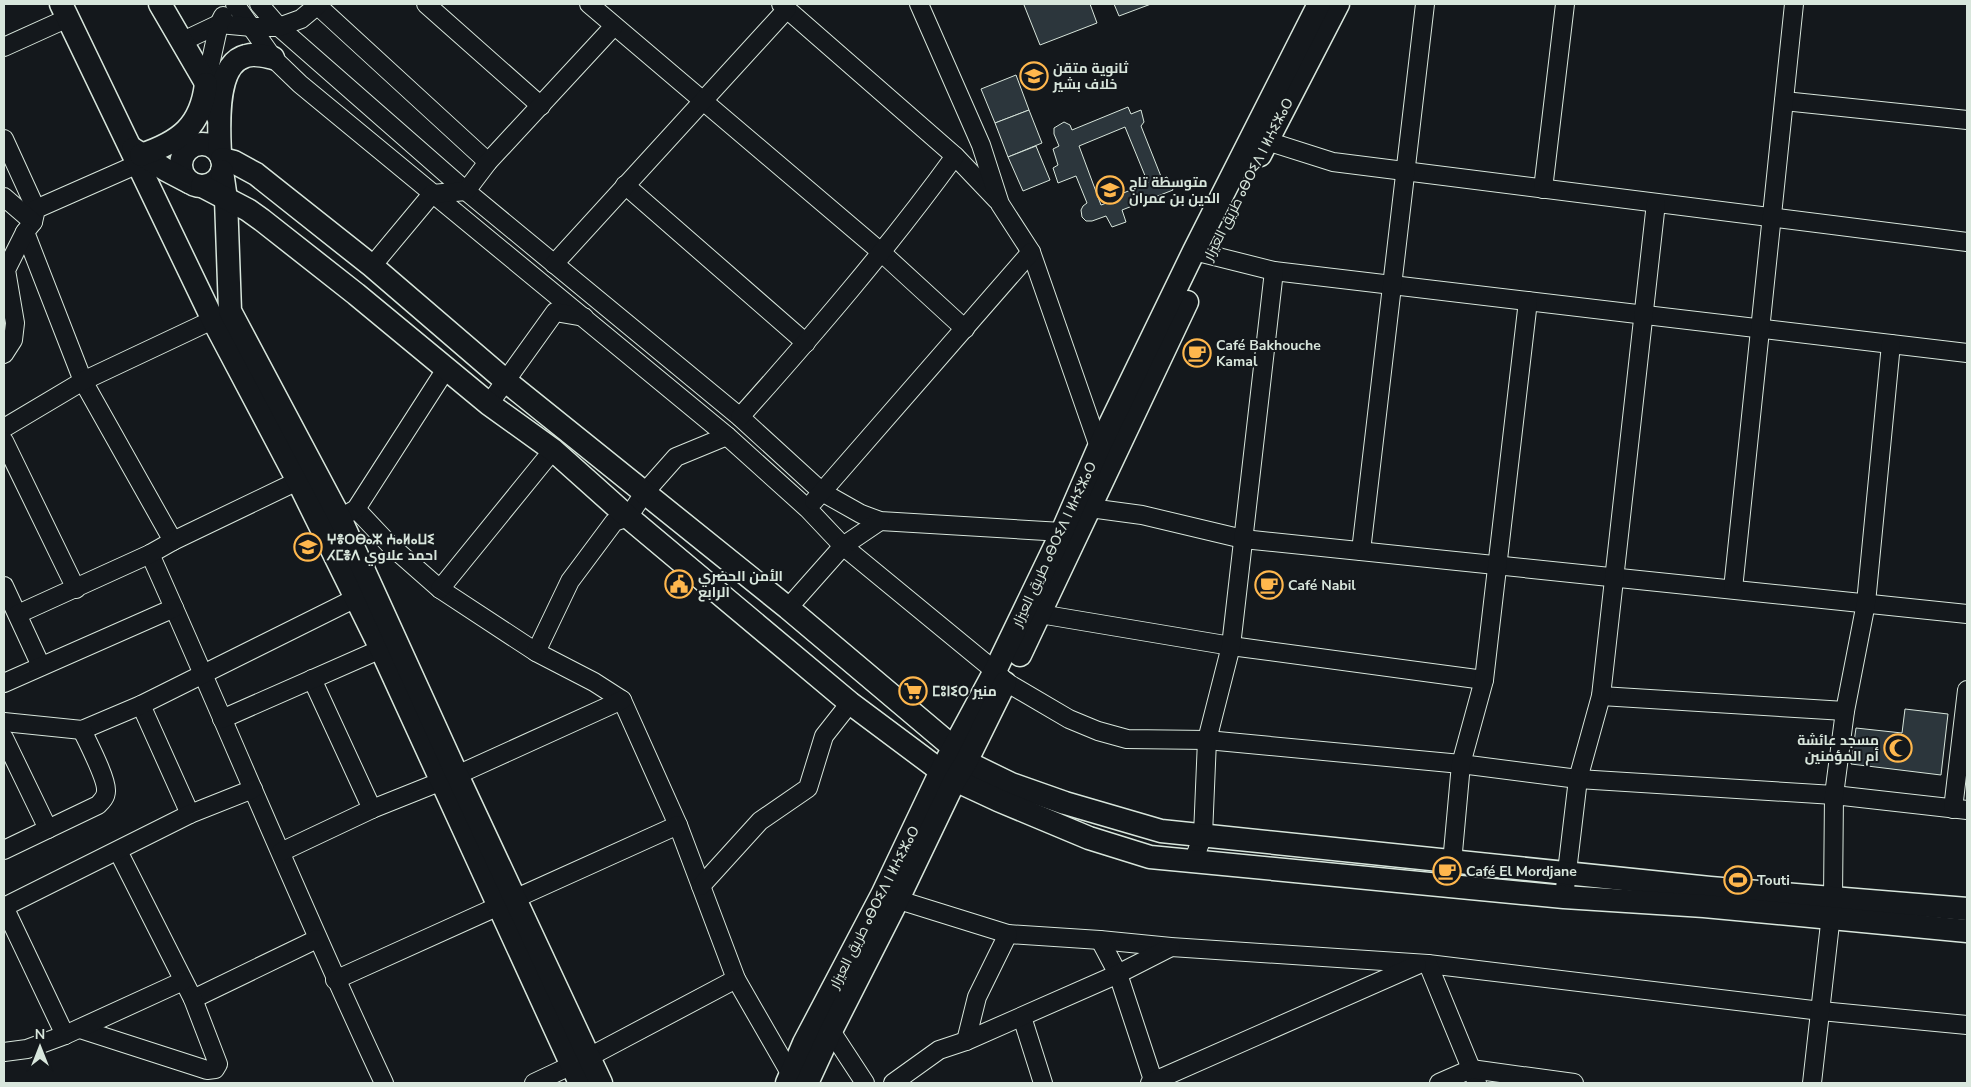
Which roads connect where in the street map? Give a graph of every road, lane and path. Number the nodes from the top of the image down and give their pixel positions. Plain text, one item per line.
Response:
1 (160, 4) edge
2 (229, 4) edge
3 (235, 4) edge
4 (259, 4) edge
5 (426, 4) edge
6 (590, 4) edge
7 (919, 4) edge
8 (1318, 4) edge
9 (1338, 4) edge
10 (1424, 4) edge
11 (1565, 4) edge
12 (1794, 4) edge
13 (319, 5) edge
14 (784, 7) edge
15 (65, 11) edge
16 (219, 24) junction
17 (614, 26) junction
18 (252, 27) junction
19 (279, 27) junction
20 (181, 42) junction
21 (4, 47) edge
22 (273, 58) junction
23 (206, 83) junction
24 (703, 100) junction
25 (1784, 101) junction
26 (541, 106) junction
27 (1967, 120) edge
28 (218, 121) junction
29 (1260, 138) junction
30 (4, 139) edge
31 (137, 156) junction
32 (955, 156) junction
33 (222, 161) junction
34 (488, 162) junction
35 (1405, 172) junction
36 (195, 184) junction
37 (625, 185) junction
38 (1543, 189) junction
39 (466, 191) junction
40 (432, 194) junction
41 (4, 196) edge
42 (226, 199) junction
43 (1656, 203) junction
44 (1000, 204) junction
45 (1772, 218) junction
46 (262, 220) junction
47 (31, 221) junction
48 (1967, 242) edge
49 (227, 243) junction
50 (881, 252) junction
51 (1030, 252) junction
52 (1202, 252) junction
53 (554, 264) junction
54 (372, 266) junction
55 (1274, 270) junction
56 (1392, 285) junction
57 (598, 301) junction
58 (1528, 301) junction
59 (222, 315) junction
60 (1644, 315) junction
61 (586, 318) junction
62 (965, 329) junction
63 (1760, 329) junction
64 (806, 343) junction
65 (1891, 344) junction
66 (4, 354) edge
67 (1967, 354) edge
68 (446, 369) junction
69 (83, 381) junction
70 (506, 382) junction
71 (489, 404) junction
72 (740, 417) junction
73 (4, 428) edge
74 (727, 436) junction
75 (4, 441) edge
76 (553, 450) junction
77 (1106, 452) junction
78 (307, 477) junction
79 (645, 492) junction
80 (822, 492) junction
81 (808, 508) junction
82 (1090, 508) junction
83 (348, 514) junction
84 (628, 517) junction
85 (880, 521) junction
86 (1062, 532) junction
87 (1243, 539) junction
88 (173, 541) junction
89 (844, 546) junction
90 (1361, 551) junction
91 (150, 554) junction
92 (1497, 565) junction
93 (1615, 577) junction
94 (4, 586) edge
95 (76, 589) junction
96 (440, 589) junction
97 (1733, 589) junction
98 (356, 598) junction
99 (1866, 603) junction
100 (174, 608) junction
101 (788, 608) junction
102 (18, 614) junction
103 (1040, 614) junction
104 (1967, 614) edge
105 (1231, 646) junction
106 (382, 649) junction
107 (536, 652) junction
108 (41, 666) junction
109 (203, 674) junction
110 (1001, 677) junction
111 (312, 679) junction
112 (1484, 680) junction
113 (4, 683) edge
114 (1967, 690) edge
115 (1601, 696) junction
116 (622, 700) junction
117 (850, 703) junction
118 (141, 706) junction
119 (1845, 711) junction
120 (1965, 713) edge
121 (222, 719) junction
122 (4, 722) edge
123 (82, 730) junction
124 (4, 738) edge
125 (1207, 740) junction
126 (1461, 764) junction
127 (954, 765) junction
128 (449, 778) junction
129 (1578, 779) junction
130 (253, 789) junction
131 (1834, 795) junction
132 (372, 809) junction
133 (1960, 810) edge
134 (190, 814) junction
135 (678, 825) junction
136 (48, 829) junction
137 (1203, 835) junction
138 (4, 850) edge
139 (118, 851) junction
140 (282, 852) junction
141 (1452, 861) junction
142 (1193, 862) junction
143 (1568, 873) junction
144 (1450, 885) junction
145 (701, 886) junction
146 (1564, 897) junction
147 (890, 898) junction
148 (507, 902) junction
149 (1832, 908) junction
150 (1967, 909) edge
151 (1967, 931) edge
152 (1008, 934) junction
153 (317, 939) junction
154 (1100, 940) junction
155 (1171, 947) junction
156 (1425, 964) junction
157 (1118, 974) junction
158 (736, 979) junction
159 (336, 980) junction
160 (183, 981) junction
161 (192, 999) junction
162 (1821, 1011) junction
163 (1022, 1017) junction
164 (1967, 1025) edge
165 (831, 1031) junction
166 (72, 1032) junction
167 (966, 1041) junction
168 (4, 1052) edge
169 (581, 1069) edge
170 (1474, 1076) edge
171 (797, 1081) edge
172 (384, 1083) edge
173 (534, 1083) edge
174 (601, 1083) edge
175 (865, 1083) edge
176 (893, 1083) edge
177 (1043, 1083) edge
178 (1153, 1083) edge
179 (1440, 1083) edge
180 (1574, 1083) edge
181 (1812, 1083) edge

1 - 20 main road
2 - 16 street
3 - 18 street
4 - 19 street
5 - 26 street
6 - 17 street
7 - 44 street
8 - 29 main road, طريق العيزار ⴰⴱⵔⵉⴷ ⵏ ⵍⵄⵉⵣⴰⵔ
9 - 29 main road, طريق العيزار ⴰⴱⵔⵉⴷ ⵏ ⵍⵄⵉⵣⴰⵔ
10 - 35 street
11 - 38 street
12 - 25 street
13 - 19 street
13 - 34 street
14 - 24 street
14 - 32 street
15 - 21 street
15 - 31 main road
16 - 18 street
16 - 20 street
16 - 23 street
17 - 24 street
17 - 26 street
18 - 19 street
18 - 22 street
19 - 39 street
20 - 23 main road
22 - 28 main road
22 - 40 street
23 - 28 main road
23 - 31 main road
24 - 37 street
24 - 50 street
25 - 27 street
25 - 45 street
26 - 34 street
28 - 33 main road
29 - 35 street
29 - 52 main road, طريق العيزار ⴰⴱⵔⵉⴷ ⵏ ⵍⵄⵉⵣⴰⵔ
30 - 47 street
31 - 36 main road
31 - 47 street
31 - 59 main road
32 - 44 street
32 - 50 street
33 - 36 main road
33 - 36 main road
33 - 42 main road
33 - 54 main road
34 - 39 street
35 - 38 street
35 - 56 street
36 - 42 main road
37 - 53 street
37 - 64 street
38 - 43 street
39 - 40 street
39 - 53 street
40 - 54 street
40 - 61 street
41 - 47 street
42 - 46 main road
42 - 49 main road
43 - 45 street
43 - 60 street
44 - 51 street
45 - 48 street
45 - 63 street
46 - 49 main road
46 - 68 main road
47 - 66 street
47 - 69 street
49 - 59 main road
50 - 62 street
50 - 64 street
51 - 62 street
51 - 77 street
52 - 55 street
52 - 77 main road, طريق العيزار ⴰⴱⵔⵉⴷ ⵏ ⵍⵄⵉⵣⴰⵔ
53 - 57 street
54 - 70 main road
55 - 56 street
55 - 87 street
56 - 58 street
56 - 90 street
57 - 61 street
57 - 72 street
58 - 60 street
58 - 92 street
59 - 69 street
59 - 78 main road
60 - 63 street
60 - 93 street
61 - 70 street
61 - 74 street
62 - 80 street
63 - 65 street
63 - 97 street
64 - 72 street
65 - 67 street
65 - 99 street
68 - 71 main road
68 - 83 street
69 - 73 street
69 - 88 street
70 - 71 street
70 - 79 main road
71 - 76 main road
72 - 80 street
74 - 79 street
74 - 81 street
75 - 95 street
76 - 84 main road
76 - 96 street
77 - 82 main road, طريق العيزار ⴰⴱⵔⵉⴷ ⵏ ⵍⵄⵉⵣⴰⵔ
77 - 86 main road, طريق العيزار ⴰⴱⵔⵉⴷ ⵏ ⵍⵄⵉⵣⴰⵔ
78 - 83 main road
78 - 88 street
78 - 98 main road
79 - 84 street
79 - 101 main road
80 - 81 street
80 - 85 street
81 - 89 street
82 - 87 street
82 - 103 main road, طريق العيزار ⴰⴱⵔⵉⴷ ⵏ ⵍⵄⵉⵣⴰⵔ
83 - 96 street
83 - 128 main road
84 - 107 street
84 - 117 main road
85 - 86 street
85 - 89 street
86 - 110 main road, طريق العيزار ⴰⴱⵔⵉⴷ ⵏ ⵍⵄⵉⵣⴰⵔ
87 - 90 street
87 - 105 street
88 - 91 street
89 - 101 street
89 - 110 street
90 - 92 street
91 - 95 street
91 - 100 street
92 - 93 street
92 - 112 street
93 - 97 street
93 - 115 street
94 - 102 street
95 - 102 street
96 - 107 street
97 - 99 street
98 - 106 main road
98 - 109 street
99 - 104 street
99 - 119 street
100 - 108 street
100 - 109 street
101 - 127 main road
102 - 108 street
103 - 105 street
103 - 110 main road, طريق العيزار ⴰⴱⵔⵉⴷ ⵏ ⵍⵄⵉⵣⴰⵔ
105 - 112 street
105 - 125 street
106 - 111 street
106 - 128 main road
107 - 116 street
108 - 113 street
109 - 118 street
109 - 121 street
110 - 125 street
110 - 127 main road, طريق العيزار ⴰⴱⵔⵉⴷ ⵏ ⵍⵄⵉⵣⴰⵔ
111 - 121 street
111 - 132 street
112 - 126 street
114 - 120 street
115 - 119 street
115 - 129 street
116 - 128 street
116 - 135 street
117 - 127 main road
117 - 145 street
118 - 123 street
118 - 134 street
119 - 131 street
120 - 133 street
121 - 130 street
122 - 123 street
123 - 136 street
124 - 136 street
125 - 126 street
125 - 137 street
126 - 129 street
126 - 141 street
127 - 137 main road
127 - 142 main road
127 - 147 main road, طريق العيزار ⴰⴱⵔⵉⴷ ⵏ ⵍⵄⵉⵣⴰⵔ
128 - 132 street
128 - 148 main road
129 - 131 street
129 - 143 street
130 - 134 street
130 - 140 street
131 - 133 street
131 - 149 street
132 - 140 street
134 - 139 street
135 - 145 street
135 - 148 street
136 - 138 street
137 - 141 main road
137 - 142 street
139 - 160 street
139 - 166 street
140 - 153 street
141 - 143 main road
141 - 144 street
142 - 144 main road
143 - 146 street
143 - 149 main road
144 - 146 main road
145 - 158 street
146 - 149 main road
147 - 152 street
147 - 165 main road, طريق العيزار ⴰⴱⵔⵉⴷ ⵏ ⵍⵄⵉⵣⴰⵔ
147 - 171 main road, طريق العيزار ⴰⴱⵔⵉⴷ ⵏ ⵍⵄⵉⵣⴰⵔ
148 - 159 street
148 - 169 main road
149 - 150 main road
149 - 151 main road
149 - 162 street
152 - 154 street
152 - 167 street
153 - 159 street
153 - 161 street
154 - 155 street
154 - 157 street
155 - 156 street
155 - 157 street
156 - 162 street
156 - 170 street
156 - 178 street
157 - 163 street
157 - 178 street
158 - 169 street
158 - 171 street
159 - 172 street
160 - 161 street
160 - 166 street
161 - 166 street
162 - 164 street
162 - 181 street
163 - 167 street
163 - 177 street
165 - 171 main road, طريق العيزار ⴰⴱⵔⵉⴷ ⵏ ⵍⵄⵉⵣⴰⵔ
165 - 175 street
166 - 168 street
167 - 176 street
169 - 173 street
169 - 174 main road
170 - 179 street
170 - 180 street

